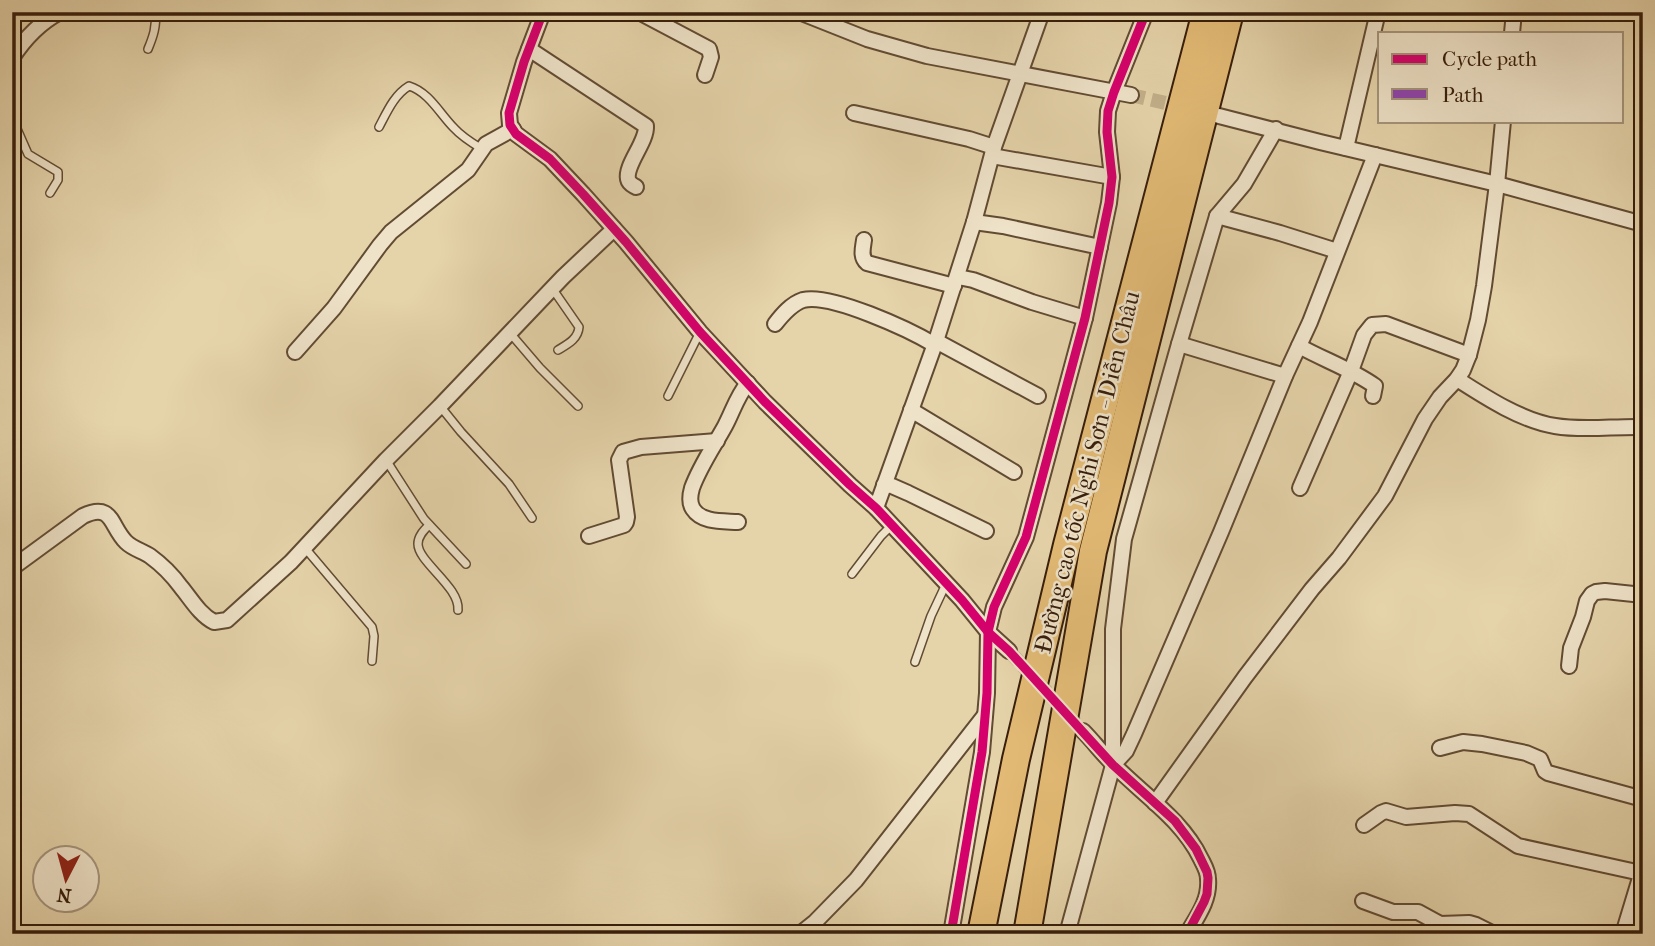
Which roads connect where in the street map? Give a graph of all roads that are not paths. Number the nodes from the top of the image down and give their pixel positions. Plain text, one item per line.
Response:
1 (60, 12) edge
2 (155, 12) edge
3 (543, 12) edge
4 (639, 12) edge
5 (799, 12) edge
6 (1042, 12) edge
7 (1146, 12) edge
8 (1206, 12) edge
9 (1230, 12) edge
10 (1378, 12) edge
11 (1514, 12) edge
12 (1512, 32) edge
13 (148, 49) dead end
14 (529, 49) junction
15 (12, 58) edge
16 (1020, 74) junction
17 (705, 75) dead end
18 (1114, 92) junction
19 (1131, 95) tunnel mouth
20 (855, 113) dead end
21 (1219, 116) dead end
22 (12, 122) edge
23 (1503, 122) edge
24 (379, 127) dead end
25 (513, 129) junction
26 (1276, 130) junction
27 (1346, 148) junction
28 (482, 149) junction
29 (993, 152) junction
30 (1375, 155) junction
31 (1112, 177) junction
32 (1497, 184) junction
33 (636, 187) dead end
34 (50, 193) dead end
35 (1217, 216) junction
36 (974, 222) junction
37 (1643, 224) edge
38 (614, 229) junction
39 (864, 240) dead end
40 (1100, 247) junction
41 (1337, 251) junction
42 (956, 282) junction
43 (552, 288) junction
44 (1085, 318) junction
45 (775, 324) dead end
46 (700, 332) junction
47 (510, 333) junction
48 (936, 343) junction
49 (1179, 344) junction
50 (1299, 346) junction
51 (558, 350) dead end
52 (295, 352) dead end
53 (1469, 355) junction
54 (1351, 371) junction
55 (1285, 376) junction
56 (1457, 379) junction
57 (748, 383) junction
58 (668, 396) dead end
59 (1038, 396) dead end
60 (1373, 396) dead end
61 (440, 406) junction
62 (578, 406) dead end
63 (911, 410) junction
64 (1643, 427) edge
65 (717, 441) junction
66 (386, 460) junction
67 (1014, 472) dead end
68 (884, 485) junction
69 (1300, 488) dead end
70 (876, 508) junction
71 (532, 517) dead end
72 (738, 522) dead end
73 (429, 525) junction
74 (891, 526) junction
75 (986, 531) dead end
76 (589, 536) dead end
77 (304, 547) junction
78 (466, 564) dead end
79 (12, 568) edge
80 (852, 574) dead end
81 (946, 584) junction
82 (1643, 595) edge
83 (458, 610) dead end
84 (988, 632) junction
85 (1009, 651) tunnel mouth
86 (372, 662) dead end
87 (915, 662) dead end
88 (1569, 666) dead end
89 (985, 714) junction
90 (1083, 730) tunnel mouth
91 (1440, 748) dead end
92 (1114, 765) junction
93 (1643, 799) edge
94 (1155, 803) junction
95 (1364, 825) dead end
96 (1642, 875) edge
97 (1363, 901) dead end
98 (800, 934) edge
99 (951, 934) edge
100 (981, 934) edge
101 (1027, 934) edge
102 (1067, 934) edge
103 (1186, 934) edge
104 (1494, 934) edge
105 (1623, 934) edge

1 - 15 street
2 - 13 lane
3 - 14 street
4 - 17 street
5 - 16 street
6 - 16 street
7 - 18 street
8 - 100 highway, Đường cao tốc Nghi Sơn - Diễn Châu
9 - 101 highway, Đường cao tốc Nghi Sơn - Diễn Châu
10 - 27 street
11 - 12 street
14 - 25 street
14 - 33 street
16 - 18 street
16 - 29 street
18 - 19 street
18 - 31 street
20 - 29 street
21 - 26 street
22 - 34 lane
23 - 32 street
24 - 28 lane
25 - 28 street
25 - 38 street
26 - 27 street
26 - 35 street
27 - 30 street
28 - 52 street
29 - 31 street
29 - 36 street
30 - 32 street
30 - 41 street
31 - 40 street
32 - 37 street
32 - 53 street
35 - 41 street
35 - 49 street
36 - 40 street
36 - 42 street
38 - 43 street
38 - 46 street
39 - 42 street
40 - 44 street
41 - 50 street
42 - 44 street
42 - 48 street
43 - 47 street
43 - 51 lane
44 - 84 street
45 - 48 street
46 - 57 street
46 - 58 lane
47 - 61 street
47 - 62 lane
48 - 59 street
48 - 63 street
49 - 55 street
49 - 92 street
50 - 54 street
50 - 55 street
53 - 54 street
53 - 56 street
54 - 60 street
54 - 69 street
55 - 92 street
56 - 64 street
56 - 94 street
57 - 65 street
57 - 70 street
61 - 66 street
61 - 71 lane
63 - 67 street
63 - 68 street
65 - 72 street
65 - 76 street
66 - 73 lane
66 - 77 street
68 - 70 street
68 - 75 street
70 - 74 street
73 - 78 lane
73 - 83 lane
74 - 80 lane
74 - 81 street
77 - 79 street
77 - 86 lane
81 - 84 street
81 - 87 lane
82 - 88 street
84 - 85 street
84 - 89 street
89 - 98 street
89 - 99 street
90 - 92 street
91 - 93 street
92 - 94 street
92 - 102 street
94 - 103 street
95 - 96 street
96 - 105 street
97 - 104 street

